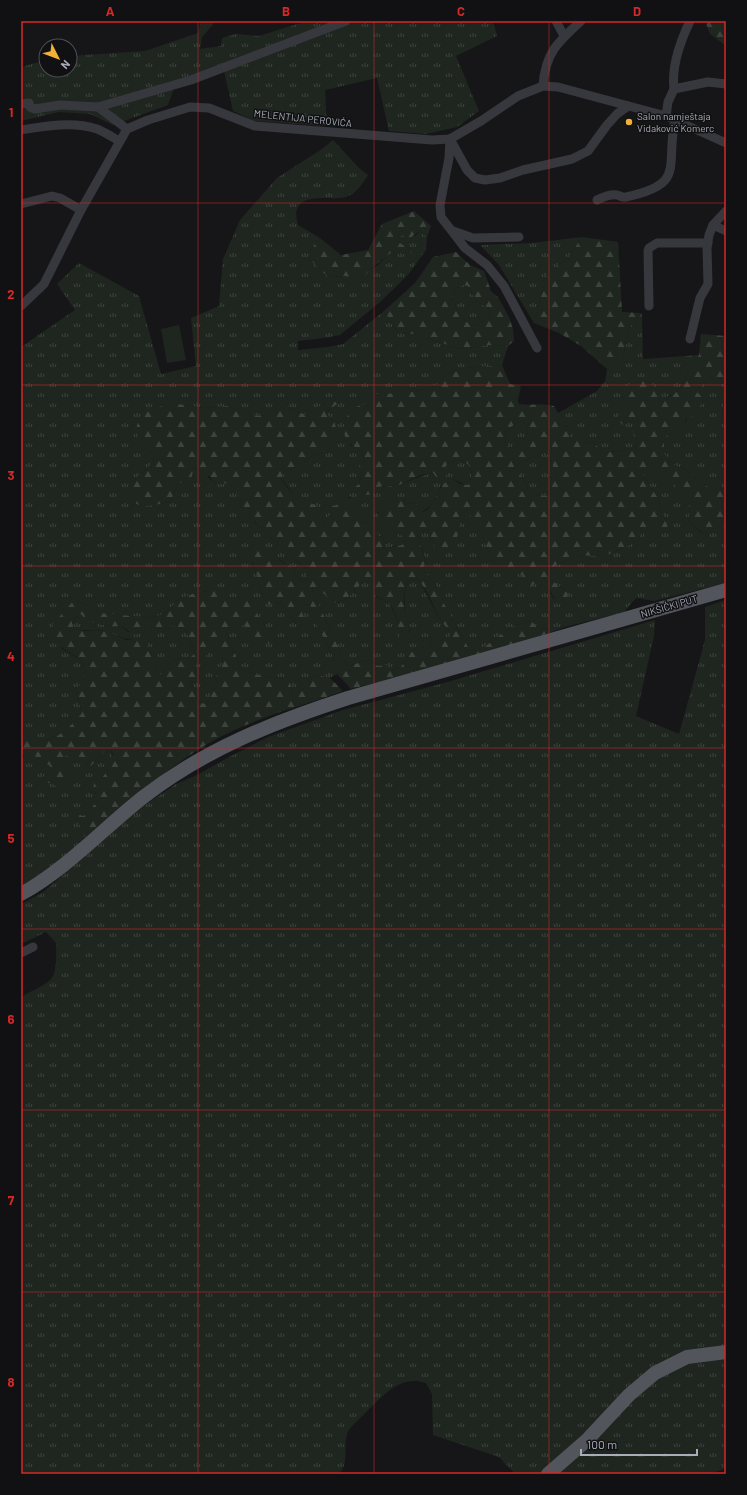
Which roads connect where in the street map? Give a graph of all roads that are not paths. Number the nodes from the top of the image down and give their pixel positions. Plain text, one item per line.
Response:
1 (346, 21) edge
2 (556, 21) edge
3 (582, 21) edge
4 (690, 21) edge
5 (564, 36) junction
6 (726, 84) edge
7 (543, 86) junction
8 (674, 89) junction
9 (21, 104) edge
10 (628, 106) junction
11 (98, 107) junction
12 (666, 116) junction
13 (675, 120) junction
14 (127, 129) junction
15 (21, 130) edge
16 (450, 139) junction
17 (119, 141) junction
18 (726, 143) edge
19 (597, 200) dead end
20 (21, 204) edge
21 (82, 210) junction
22 (726, 211) edge
23 (713, 225) junction
24 (453, 231) junction
25 (726, 231) edge
26 (519, 237) dead end
27 (708, 243) junction
28 (21, 306) edge
29 (649, 306) dead end
30 (690, 340) dead end
31 (538, 348) dead end
32 (726, 590) edge
33 (21, 894) edge
34 (33, 947) dead end
35 (21, 953) edge
36 (726, 1352) edge
37 (548, 1474) edge

1 - 11 street
2 - 5 street
3 - 5 street
4 - 8 street
5 - 7 street
6 - 8 street
7 - 10 street
7 - 16 street
8 - 12 street
9 - 11 street
10 - 12 street
10 - 16 street
11 - 14 street
12 - 13 street
13 - 18 street
13 - 19 street
14 - 16 street, MELENTIJA PEROVIĆA
14 - 17 street
15 - 17 street
16 - 24 street
17 - 21 street
20 - 21 street
21 - 28 street
22 - 23 street
23 - 25 street
23 - 27 street
24 - 26 street
24 - 31 street
27 - 29 street
27 - 30 street
32 - 33 main road, NIKŠIĆKI PUT
34 - 35 street
36 - 37 main road

